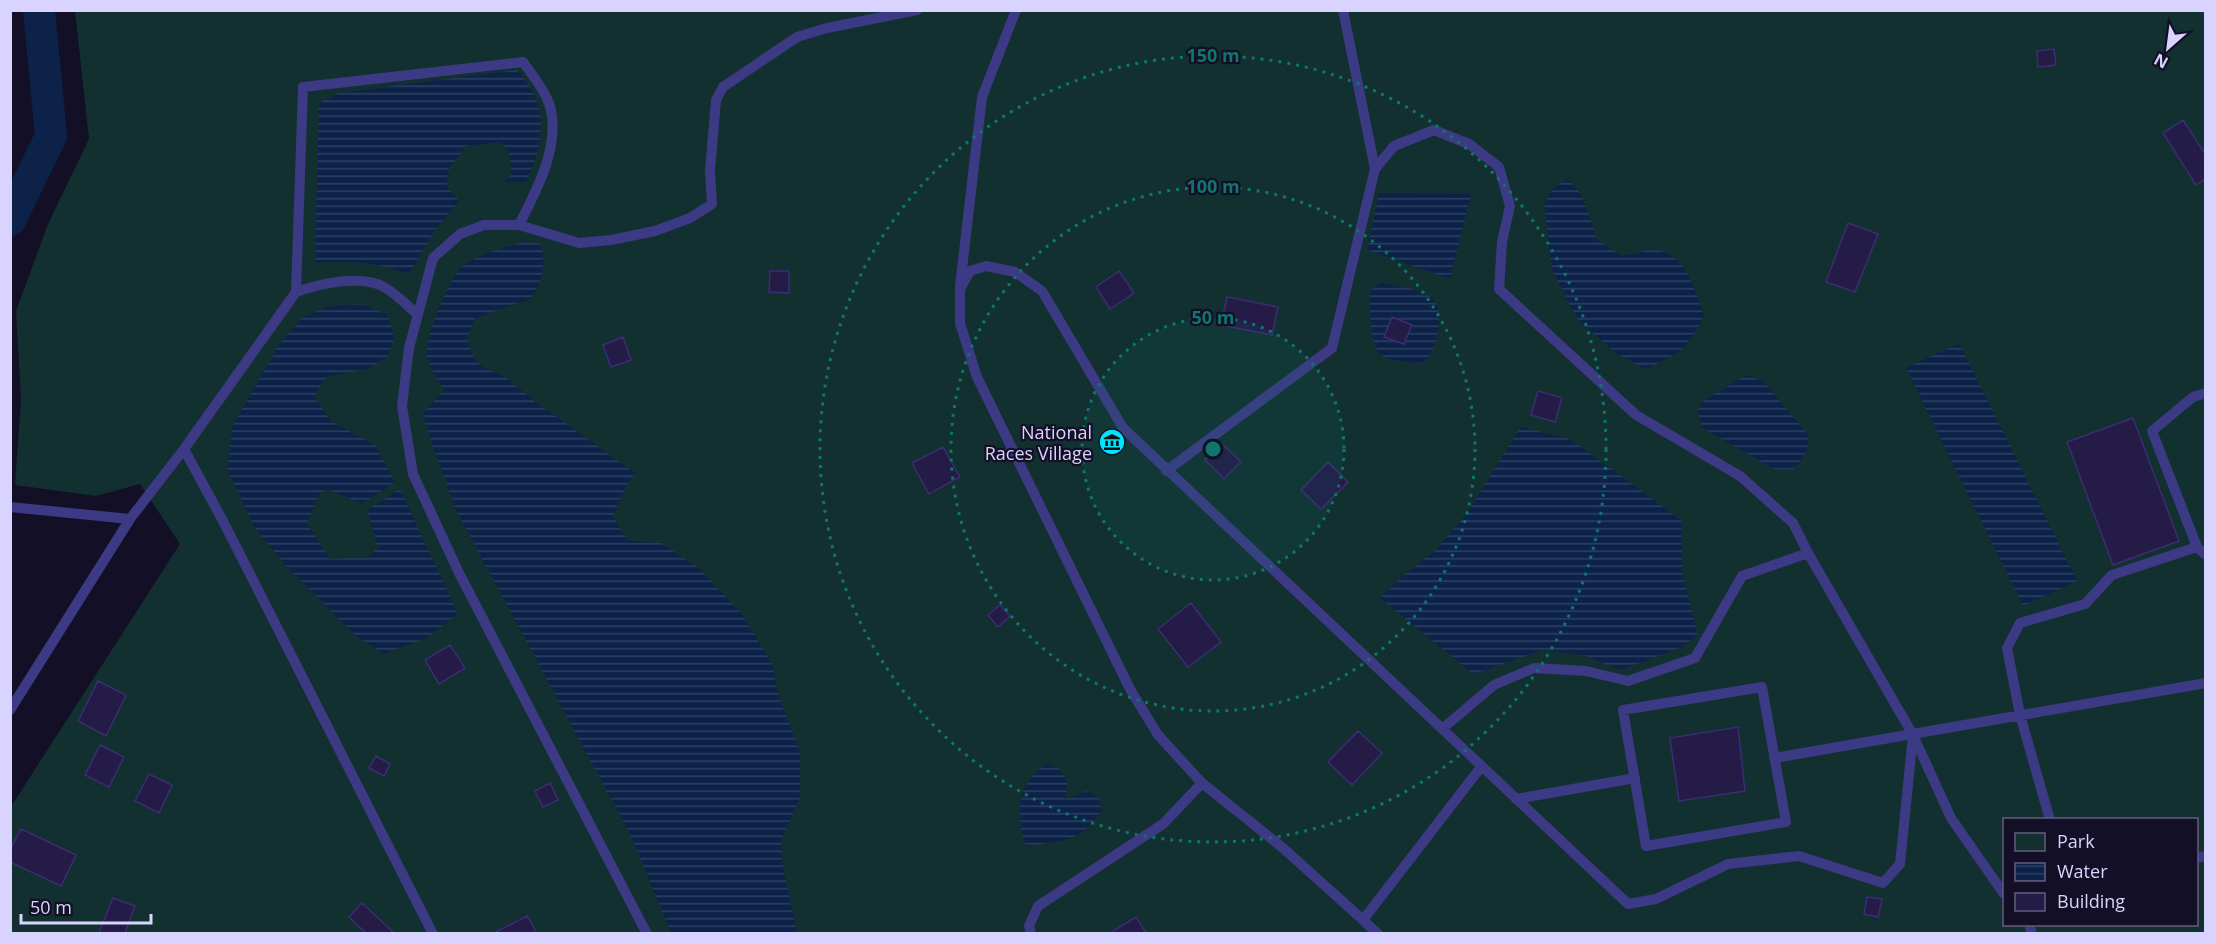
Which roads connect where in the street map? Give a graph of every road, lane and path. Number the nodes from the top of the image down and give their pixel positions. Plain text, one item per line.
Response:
1 (917, 10) edge
2 (1016, 10) edge
3 (1343, 10) edge
4 (1375, 169) junction
5 (519, 225) junction
6 (960, 289) junction
7 (296, 292) junction
8 (417, 314) junction
9 (2205, 393) edge
10 (184, 449) junction
11 (1166, 471) junction
12 (12, 507) edge
13 (130, 519) junction
14 (2201, 551) edge
15 (1808, 553) junction
16 (2205, 683) edge
17 (10, 710) edge
18 (2020, 715) junction
19 (1442, 729) junction
20 (1913, 735) junction
21 (1774, 758) junction
22 (1481, 767) junction
23 (1635, 778) junction
24 (1202, 783) junction
25 (1516, 799) junction
26 (2050, 818) edge
27 (2003, 893) edge
28 (1364, 920) junction
29 (433, 933) edge
30 (647, 933) edge
31 (1031, 933) edge
32 (1378, 933) edge

1 - 5 lane
2 - 6 lane
3 - 4 lane
4 - 11 lane
4 - 15 lane
5 - 7 lane
5 - 8 lane
6 - 11 lane
6 - 24 lane
7 - 8 lane
7 - 10 lane
8 - 30 lane
9 - 14 lane
10 - 13 lane
10 - 29 lane
11 - 19 lane
12 - 13 lane
13 - 17 lane
14 - 18 lane
15 - 19 lane
15 - 20 lane
16 - 18 lane
18 - 20 lane
18 - 26 lane
19 - 22 lane
20 - 21 lane
20 - 25 lane
20 - 27 lane
21 - 23 lane
21 - 23 lane
22 - 25 lane
22 - 28 lane
23 - 25 lane
24 - 28 lane
24 - 31 lane
28 - 32 lane

